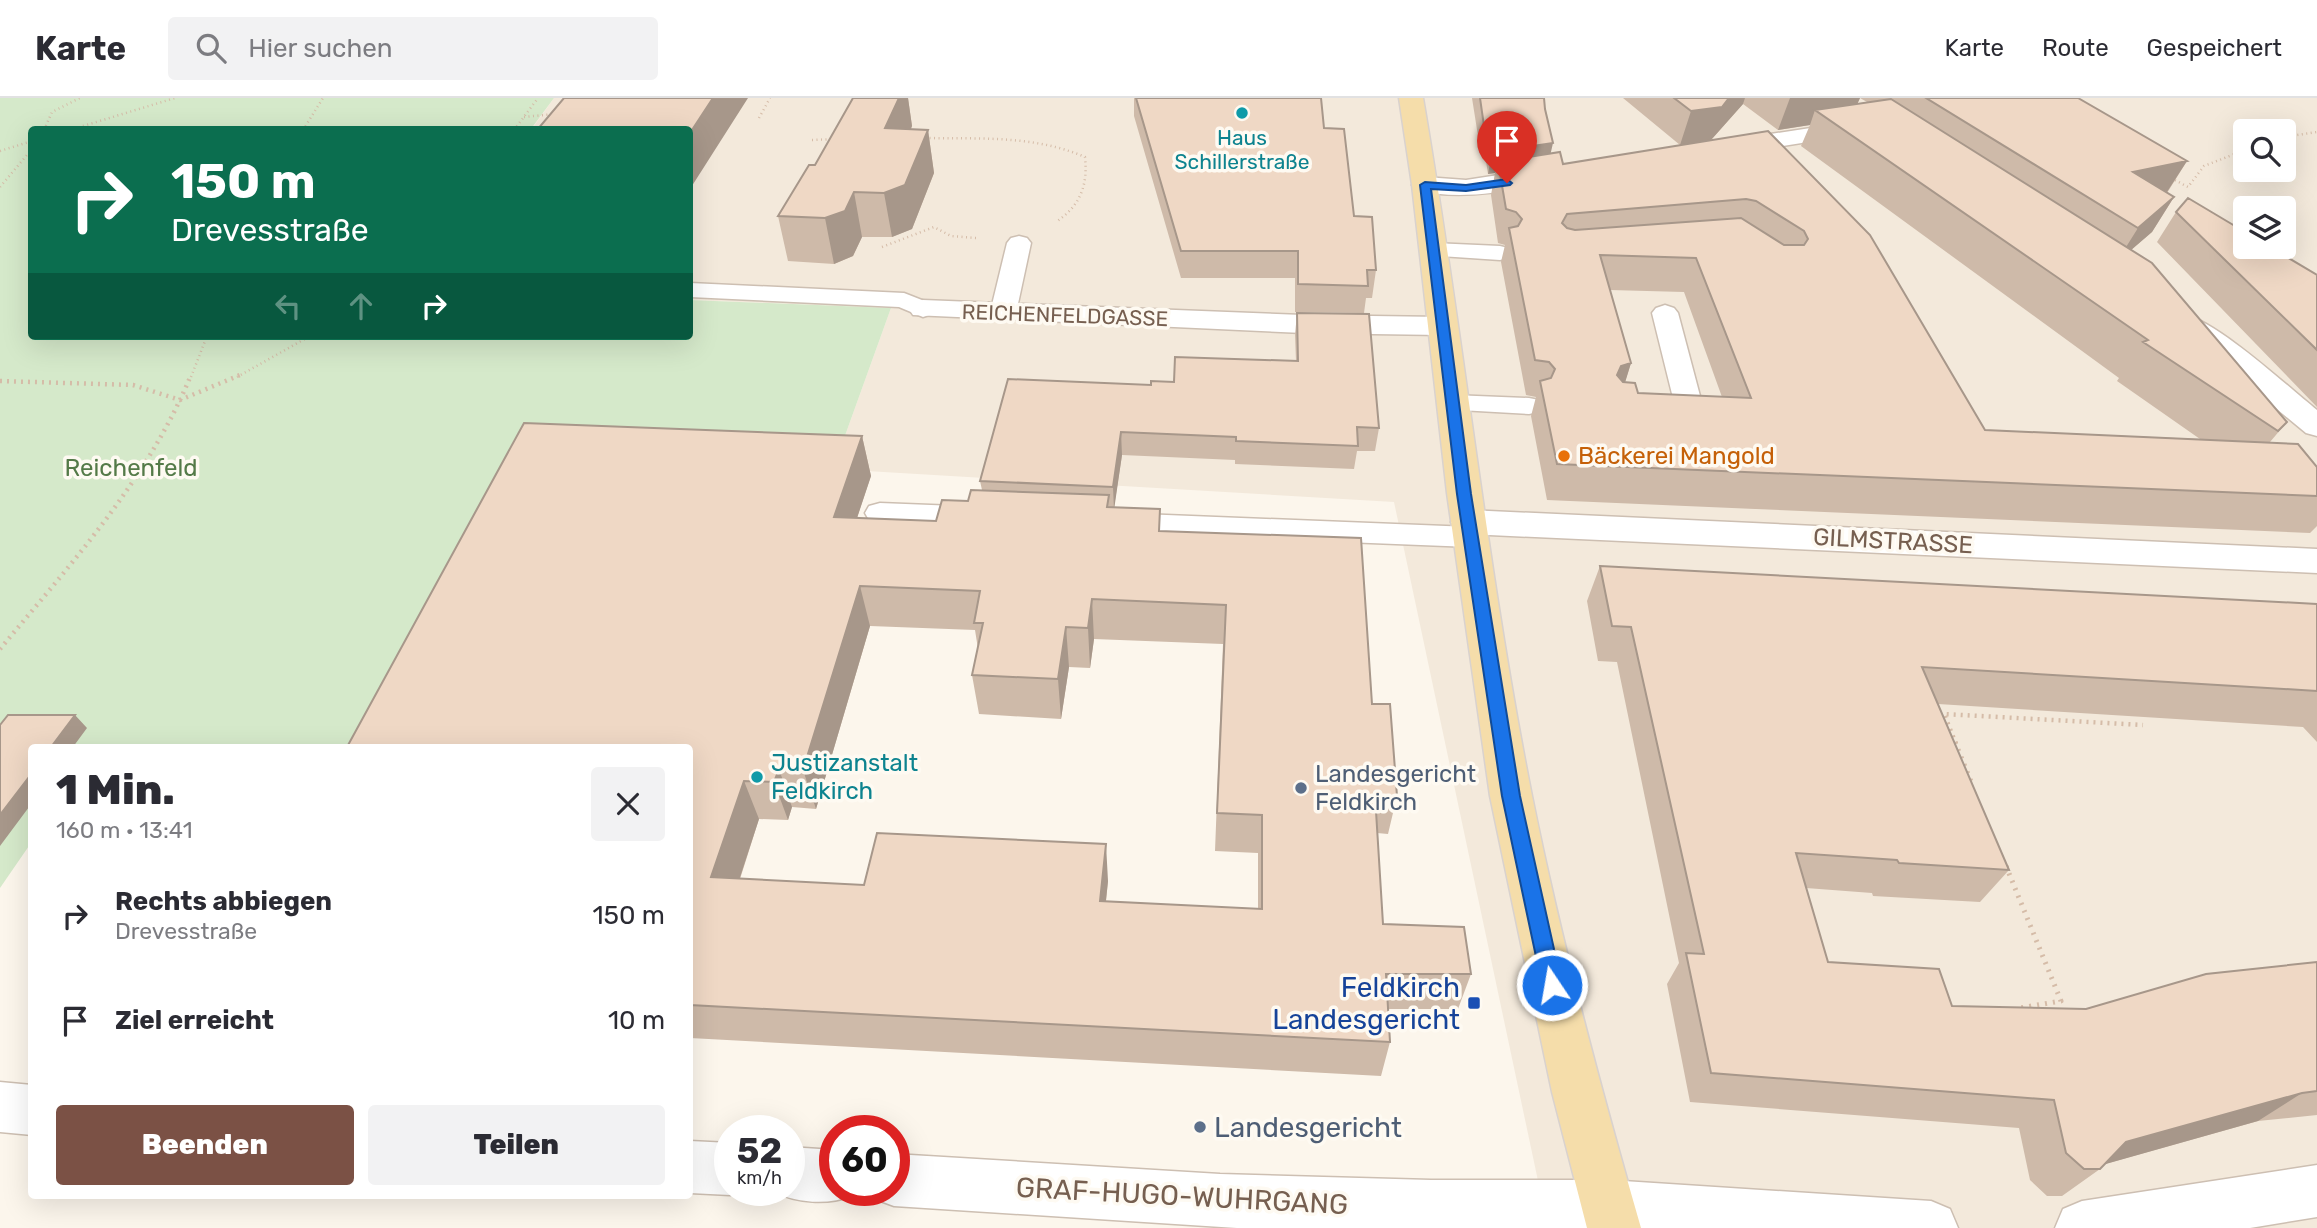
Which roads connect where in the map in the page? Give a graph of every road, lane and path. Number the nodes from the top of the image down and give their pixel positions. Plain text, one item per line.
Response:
1 (80, 98) edge
2 (175, 98) edge
3 (323, 98) edge
4 (538, 98) edge
5 (770, 98) edge
6 (1411, 98) edge
7 (1850, 105) edge
8 (561, 114) edge
9 (524, 117) junction
10 (759, 118) dead end
11 (46, 126) edge
12 (83, 126) edge
13 (306, 126) edge
14 (517, 126) edge
15 (2317, 132) edge
16 (2296, 135) edge
17 (916, 138) edge
18 (837, 139) edge
19 (812, 140) dead end
20 (28, 142) edge
21 (0, 151) edge
22 (1695, 152) edge
23 (28, 154) edge
24 (2233, 157) edge
25 (2163, 173) edge
26 (1561, 174) edge
27 (1425, 185) junction
28 (0, 187) edge
29 (1019, 243) junction
30 (882, 247) edge
31 (1433, 250) junction
32 (1500, 253) dead end
33 (693, 290) edge
34 (923, 309) joint
35 (1003, 313) junction
36 (1665, 313) dead end
37 (2170, 313) edge
38 (1442, 326) junction
39 (205, 340) edge
40 (303, 340) edge
41 (0, 381) edge
42 (180, 400) junction
43 (1452, 402) junction
44 (1529, 407) dead end
45 (1635, 410) edge
46 (2317, 426) edge
47 (880, 513) dead end
48 (1004, 518) edge
49 (1088, 522) edge
50 (1470, 530) junction
51 (2317, 561) edge
52 (0, 649) edge
53 (2143, 725) dead end
54 (1974, 789) edge
55 (2005, 864) edge
56 (2010, 1010) edge
57 (0, 1107) edge
58 (28, 1110) edge
59 (693, 1167) edge
60 (714, 1168) edge
61 (910, 1181) edge
62 (2317, 1191) edge
63 (1611, 1218) edge
64 (1931, 1228) edge
65 (2082, 1228) edge

1 - 11 path
2 - 12 path
3 - 13 path
4 - 9 path
5 - 10 path
6 - 27 main road
7 - 22 street
8 - 9 path
9 - 14 path
15 - 16 path
17 - 29 path
18 - 19 path
20 - 21 path
23 - 28 path
24 - 25 path
26 - 27 street
27 - 31 main road
29 - 30 path
29 - 35 lane
31 - 32 lane
31 - 38 main road
33 - 34 lane, REICHENFELDGASSE
34 - 35 street, REICHENFELDGASSE
35 - 38 street, REICHENFELDGASSE
36 - 45 lane
37 - 46 street
38 - 43 main road
39 - 42 path
40 - 42 path
41 - 42 path
42 - 52 path
43 - 44 lane
43 - 50 main road
47 - 48 lane
49 - 50 lane
50 - 51 street, GILMSTRASSE
50 - 63 main road
53 - 54 path
55 - 56 path
57 - 58 street
59 - 60 street
61 - 63 street, GRAF-HUGO-WUHRGANG
62 - 65 street
63 - 64 street, GRAF-HUGO-WUHRGANG

